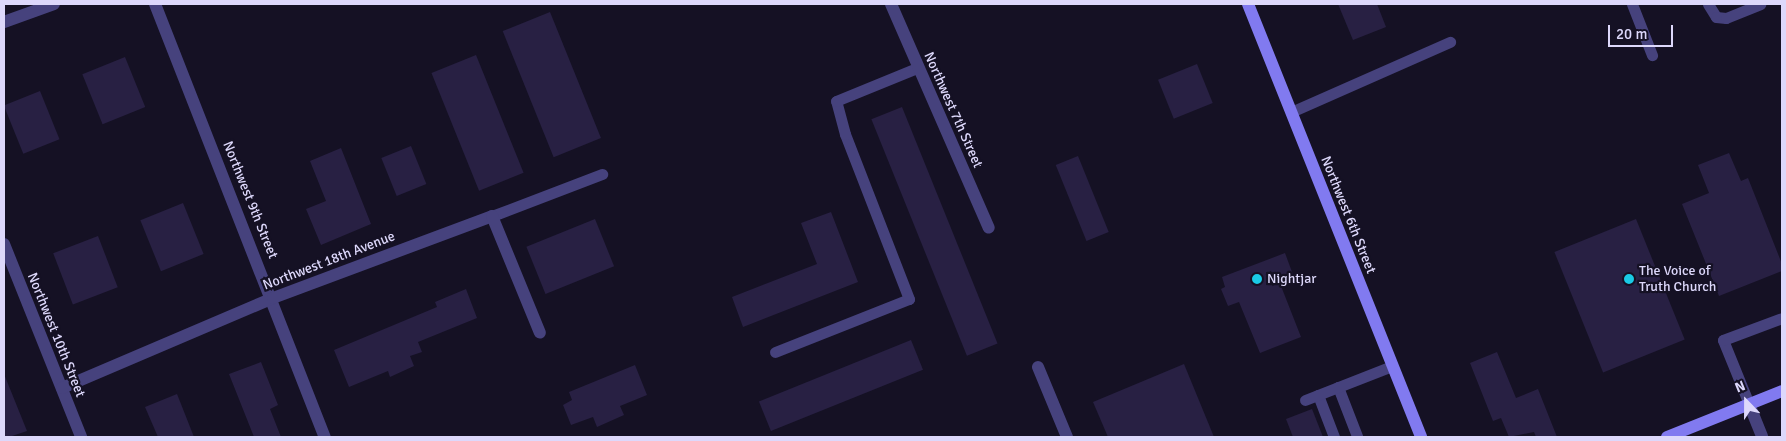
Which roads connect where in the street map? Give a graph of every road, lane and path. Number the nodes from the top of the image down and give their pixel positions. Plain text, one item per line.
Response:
1 (54, 4) edge
2 (154, 4) edge
3 (892, 4) edge
4 (1248, 4) edge
5 (1632, 4) edge
6 (1708, 4) edge
7 (1760, 4) edge
8 (4, 22) edge
9 (1450, 42) dead end
10 (1652, 55) dead end
11 (917, 68) junction
12 (1291, 112) junction
13 (602, 174) dead end
14 (492, 216) junction
15 (989, 228) dead end
16 (4, 244) edge
17 (273, 298) junction
18 (1782, 318) edge
19 (540, 333) dead end
20 (775, 352) dead end
21 (1392, 366) junction
22 (1038, 367) dead end
23 (1338, 387) junction
24 (62, 388) junction
25 (1782, 391) edge
26 (1318, 395) junction
27 (1305, 400) dead end
28 (1749, 404) junction
29 (1358, 436) edge
30 (81, 437) edge
31 (325, 437) edge
32 (1067, 437) edge
33 (1334, 437) edge
34 (1421, 437) edge
35 (1667, 437) edge
36 (1762, 437) edge

1 - 8 street
2 - 17 street, Northwest 9th Street
3 - 11 street, Northwest 7th Street
4 - 12 main road, Northwest 6th Street
5 - 10 lane
6 - 7 lane
9 - 12 lane
11 - 15 street, Northwest 7th Street
11 - 20 lane
12 - 21 main road, Northwest 6th Street
13 - 14 lane
14 - 17 street, Northwest 18th Avenue
14 - 19 street
16 - 24 street, Northwest 10th Street
17 - 24 street, Northwest 18th Avenue
17 - 31 street, Northwest 9th Street
18 - 28 lane
21 - 23 lane
21 - 34 main road, Northwest 6th Street
22 - 32 street
23 - 26 lane
23 - 29 lane
24 - 30 street, Northwest 10th Street
25 - 28 main road
26 - 27 lane
26 - 33 lane
28 - 35 main road
28 - 36 street

